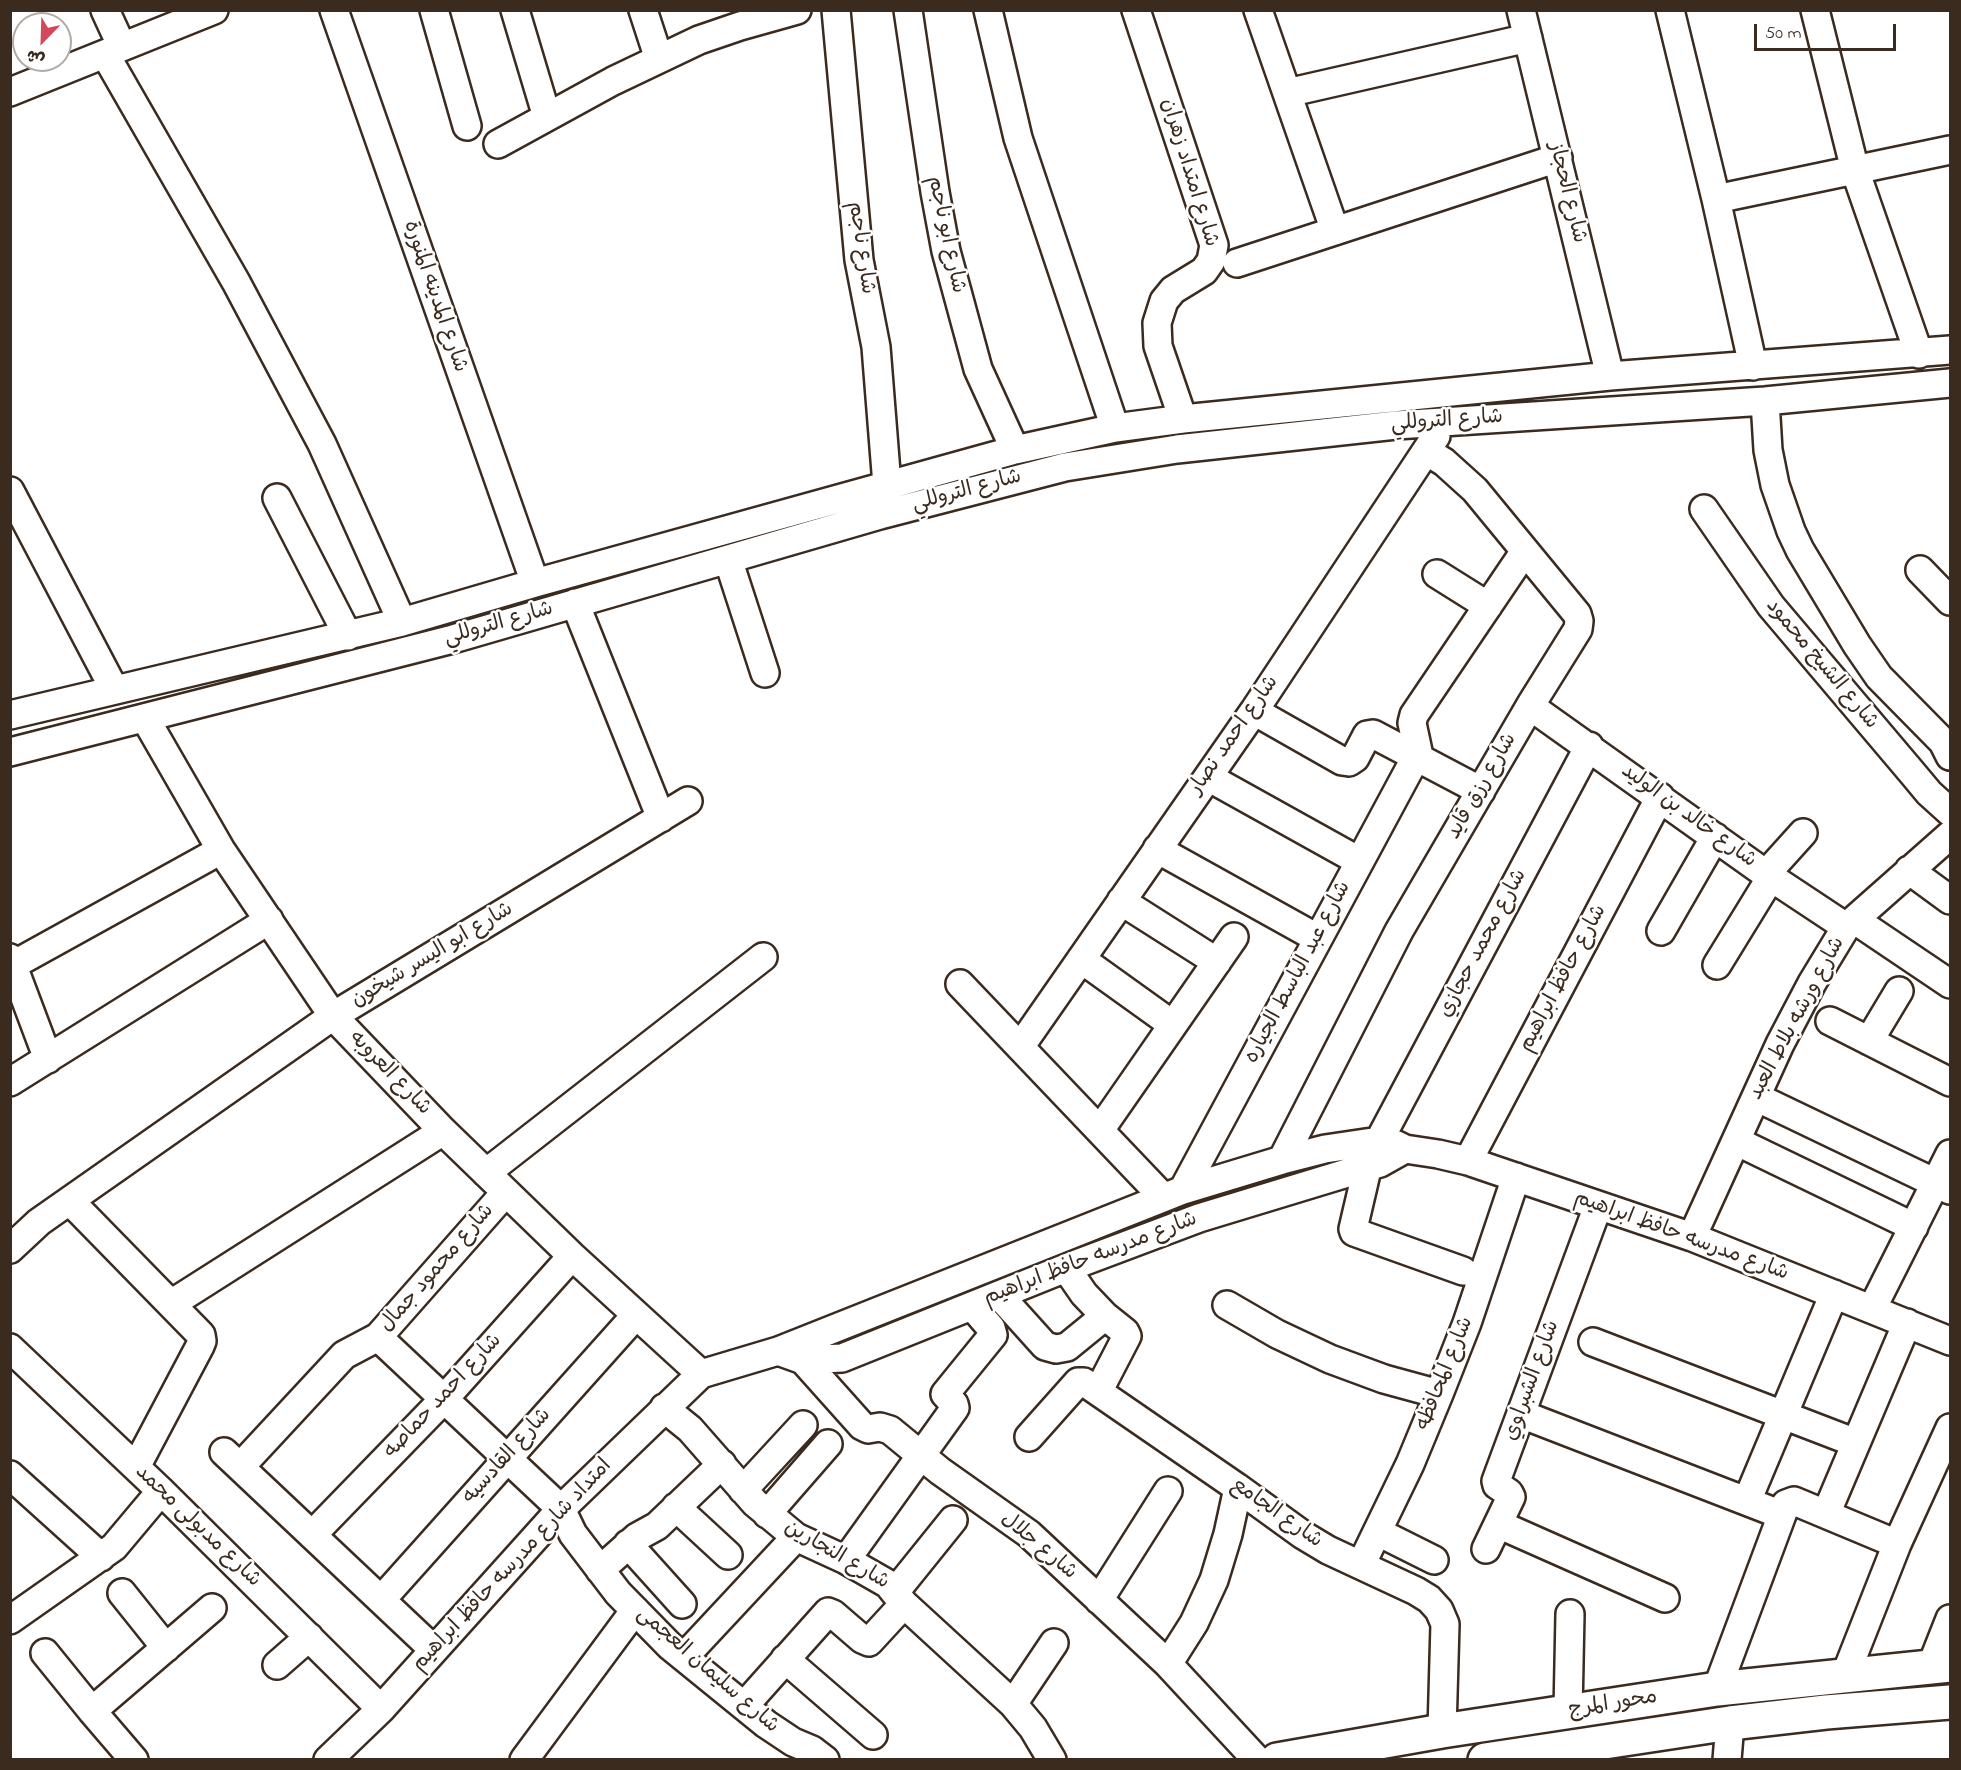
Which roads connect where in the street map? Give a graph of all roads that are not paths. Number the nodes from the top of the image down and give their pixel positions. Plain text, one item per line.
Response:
1 (105, 10) edge
2 (214, 10) edge
3 (334, 10) edge
4 (435, 10) edge
5 (514, 10) edge
6 (643, 10) edge
7 (797, 10) edge
8 (836, 10) edge
9 (908, 10) edge
10 (988, 10) edge
11 (1136, 10) edge
12 (1258, 10) edge
13 (1521, 10) edge
14 (1670, 10) edge
15 (1815, 10) edge
16 (738, 18) edge
17 (1528, 38) junction
18 (114, 51) junction
19 (659, 59) junction
20 (11, 90) edge
21 (1287, 93) junction
22 (547, 117) junction
23 (467, 126) dead end
24 (498, 144) dead end
25 (1950, 150) edge
26 (1558, 158) junction
27 (1855, 170) junction
28 (1716, 199) junction
29 (1335, 231) junction
30 (1237, 263) dead end
31 (1950, 351) edge
32 (1919, 354) junction
33 (1753, 366) junction
34 (1610, 376) junction
35 (1950, 383) edge
36 (1765, 401) junction
37 (1183, 419) junction
38 (1445, 422) junction
39 (1115, 428) junction
40 (1015, 450) junction
41 (1426, 451) junction
42 (887, 485) junction
43 (10, 491) edge
44 (277, 498) dead end
45 (1704, 509) dead end
46 (18, 520) edge
47 (1526, 551) junction
48 (728, 559) junction
49 (1920, 570) dead end
50 (1437, 574) dead end
51 (535, 583) junction
52 (1950, 601) edge
53 (575, 603) junction
54 (1488, 606) junction
55 (402, 622) junction
56 (348, 636) junction
57 (765, 674) dead end
58 (114, 689) junction
59 (1530, 706) junction
60 (1254, 711) junction
61 (10, 715) edge
62 (145, 718) junction
63 (1589, 746) junction
64 (10, 752) edge
65 (1950, 756) edge
66 (1416, 757) junction
67 (1208, 777) junction
68 (1481, 791) junction
69 (1660, 797) junction
70 (688, 801) dead end
71 (1950, 812) edge
72 (661, 818) junction
73 (1803, 833) dead end
74 (1950, 835) edge
75 (1715, 837) junction
76 (1157, 849) junction
77 (221, 850) junction
78 (1359, 861) junction
79 (1909, 870) junction
80 (1768, 875) junction
81 (1950, 900) edge
82 (1121, 901) junction
83 (268, 920) junction
84 (1850, 924) junction
85 (1661, 931) dead end
86 (1234, 938) dead end
87 (1317, 938) junction
88 (763, 957) dead end
89 (1081, 959) junction
90 (12, 962) edge
91 (1217, 962) junction
92 (1717, 965) dead end
93 (960, 984) dead end
94 (1950, 984) edge
95 (1899, 991) dead end
96 (333, 1016) junction
97 (1830, 1021) dead end
98 (1173, 1025) junction
99 (1869, 1041) junction
100 (1020, 1047) junction
101 (48, 1059) junction
102 (1950, 1082) edge
103 (10, 1083) edge
104 (1756, 1097) junction
105 (1100, 1130) junction
106 (443, 1131) junction
107 (1736, 1140) junction
108 (1374, 1153) junction
109 (1950, 1154) edge
110 (1282, 1160) junction
111 (1468, 1161) junction
112 (486, 1173) junction
113 (1516, 1178) junction
114 (1943, 1186) edge
115 (506, 1192) junction
116 (1173, 1193) junction
117 (70, 1201) junction
118 (1598, 1206) junction
119 (1914, 1227) junction
120 (1692, 1237) junction
121 (10, 1249) edge
122 (572, 1256) junction
123 (1066, 1268) junction
124 (1463, 1271) dead end
125 (1834, 1294) junction
126 (999, 1295) junction
127 (171, 1304) junction
128 (1227, 1305) dead end
129 (972, 1306) junction
130 (1872, 1309) junction
131 (636, 1314) junction
132 (1105, 1316) junction
133 (1907, 1323) junction
134 (378, 1337) junction
135 (1950, 1341) edge
136 (1593, 1342) dead end
137 (10, 1348) edge
138 (778, 1351) junction
139 (803, 1360) junction
140 (701, 1374) junction
141 (1098, 1390) junction
142 (1440, 1395) junction
143 (444, 1399) junction
144 (664, 1408) junction
145 (1521, 1414) junction
146 (1784, 1415) junction
147 (803, 1425) dead end
148 (1950, 1428) edge
149 (1029, 1437) dead end
150 (1856, 1443) junction
151 (828, 1444) dead end
152 (922, 1456) junction
153 (507, 1458) junction
154 (722, 1464) junction
155 (136, 1467) junction
156 (10, 1475) edge
157 (1238, 1488) junction
158 (743, 1490) junction
159 (161, 1491) junction
160 (1168, 1491) dead end
161 (1747, 1501) junction
162 (676, 1507) junction
163 (561, 1509) junction
164 (767, 1514) junction
165 (1826, 1514) junction
166 (1782, 1515) junction
167 (953, 1520) dead end
168 (1498, 1524) junction
169 (1378, 1532) junction
170 (312, 1535) junction
171 (796, 1537) junction
172 (628, 1544) junction
173 (1897, 1544) junction
174 (1486, 1549) dead end
175 (728, 1555) dead end
176 (102, 1557) junction
177 (846, 1560) junction
178 (1434, 1560) dead end
179 (1361, 1565) junction
180 (600, 1570) junction
181 (122, 1593) dead end
182 (900, 1598) junction
183 (1665, 1598) dead end
184 (381, 1599) junction
185 (1099, 1600) junction
186 (682, 1604) dead end
187 (212, 1608) dead end
188 (635, 1610) junction
189 (14, 1612) edge
190 (1570, 1614) dead end
191 (1950, 1619) edge
192 (309, 1637) junction
193 (1054, 1643) dead end
194 (166, 1648) junction
195 (434, 1650) junction
196 (45, 1653) dead end
197 (684, 1657) junction
198 (785, 1659) junction
199 (1168, 1664) junction
200 (277, 1665) dead end
201 (1941, 1666) edge
202 (1845, 1676) junction
203 (1717, 1689) junction
204 (1950, 1702) edge
205 (1013, 1704) junction
206 (744, 1706) junction
207 (381, 1709) junction
208 (92, 1711) junction
209 (1568, 1712) junction
210 (1730, 1723) junction
211 (1442, 1731) junction
212 (873, 1735) dead end
213 (134, 1760) edge
214 (328, 1760) edge
215 (524, 1760) edge
216 (825, 1760) edge
217 (1052, 1760) edge
218 (1257, 1760) edge
219 (1277, 1760) edge
220 (1485, 1760) edge
221 (1727, 1760) edge

1 - 18 street
2 - 18 street
3 - 51 street, شارع المدينه المنورة
4 - 23 street
5 - 22 street
6 - 19 street
7 - 16 street
8 - 42 street, شارع ناجم
9 - 40 street, شارع ابو ناجم
10 - 39 street
11 - 37 street, شارع امتداد زهران
12 - 21 street
13 - 17 street, شارع الحجاز
14 - 28 street
15 - 27 street
16 - 19 street
17 - 21 street
17 - 26 street, شارع الحجاز
18 - 20 street
18 - 55 street
19 - 22 street
21 - 29 street
22 - 24 street
25 - 27 street
26 - 29 street
26 - 34 street, شارع الحجاز
27 - 28 street
27 - 32 street
28 - 33 street
29 - 30 street
31 - 32 street, شارع التروللي
32 - 33 street, شارع التروللي
33 - 34 street, شارع التروللي
34 - 37 street, شارع التروللي
35 - 36 street, شارع التروللي
36 - 38 street, شارع التروللي
36 - 65 street
37 - 39 street, شارع التروللي
38 - 41 street, شارع احمد نصار
38 - 48 street, شارع التروللي
39 - 40 street, شارع التروللي
40 - 42 street, شارع التروللي
41 - 47 street, شارع رزق قايد
41 - 60 street, شارع احمد نصار
42 - 51 street, شارع التروللي
43 - 46 street
44 - 56 street
45 - 71 street, شارع الشيخ محمود
46 - 58 street
47 - 54 street
47 - 59 street, شارع رزق قايد
48 - 53 street, شارع التروللي
48 - 57 street
49 - 52 street
50 - 54 street
51 - 55 street, شارع التروللي
53 - 62 street, شارع التروللي
53 - 72 street
54 - 66 street
55 - 56 street, شارع التروللي
56 - 58 street, شارع التروللي
58 - 61 street, شارع التروللي
59 - 63 street, شارع خالد بن الوليد
59 - 68 street, شارع رزق قايد
60 - 66 street
60 - 67 street, شارع احمد نصار
62 - 64 street, شارع التروللي
62 - 77 street, شارع العروبه
63 - 69 street, شارع خالد بن الوليد
63 - 108 street, شارع محمد حجازي
66 - 68 street
66 - 78 street, شارع عبد الباسط الجياره
67 - 76 street, شارع احمد نصار
67 - 78 street
68 - 110 street, شارع رزق قايد
69 - 75 street, شارع خالد بن الوليد
69 - 111 street, شارع حافظ ابراهيم
70 - 72 street, شارع ابو اليسر شيخون
72 - 96 street, شارع ابو اليسر شيخون
73 - 80 street
74 - 79 street, شارع ورشه بلاط العبد
75 - 80 street, شارع خالد بن الوليد
75 - 85 street
76 - 82 street, شارع احمد نصار
76 - 87 street
77 - 83 street, شارع العروبه
77 - 90 street
78 - 87 street, شارع عبد الباسط الجياره
79 - 81 street
79 - 84 street, شارع ورشه بلاط العبد
80 - 84 street, شارع خالد بن الوليد
80 - 92 street
82 - 89 street, شارع احمد نصار
82 - 91 street
83 - 96 street, شارع العروبه
83 - 101 street
84 - 94 street, شارع خالد بن الوليد
84 - 104 street, شارع ورشه بلاط العبد
86 - 91 street
87 - 116 street, شارع عبد الباسط الجياره
88 - 112 street
89 - 98 street
89 - 100 street, شارع احمد نصار
90 - 101 street
91 - 98 street
93 - 100 street
95 - 99 street
96 - 106 street, شارع العروبه
96 - 117 street, شارع ابو اليسر شيخون
97 - 99 street
98 - 105 street
99 - 102 street
100 - 105 street
101 - 103 street
104 - 107 street, شارع ورشه بلاط العبد
104 - 114 street
105 - 116 street
106 - 112 street, شارع العروبه
106 - 127 street
107 - 119 street
107 - 120 street, شارع ورشه بلاط العبد
108 - 110 street, شارع مدرسه حافظ ابراهيم
108 - 111 street, شارع مدرسه حافظ ابراهيم
108 - 123 street, شارع مدرسه حافظ ابراهيم
108 - 124 street, شارع محمد حجازي
109 - 114 street
110 - 116 street, شارع مدرسه حافظ ابراهيم
111 - 113 street, شارع مدرسه حافظ ابراهيم
112 - 115 street, شارع العروبه
113 - 118 street, شارع مدرسه حافظ ابراهيم
113 - 142 street, شارع المحافظه
114 - 119 street
115 - 122 street, شارع العروبه
115 - 134 street, شارع محمود جمال
116 - 138 street, شارع مدرسه حافظ ابراهيم
117 - 121 street, شارع ابو اليسر شيخون
117 - 127 street
118 - 120 street, شارع مدرسه حافظ ابراهيم
118 - 145 street, شارع الشبراوي
119 - 130 street
120 - 125 street, شارع مدرسه حافظ ابراهيم
122 - 131 street, شارع العروبه
122 - 143 street, شارع احمد حماصه
123 - 126 street, شارع مدرسه حافظ ابراهيم
123 - 132 street
125 - 130 street, شارع مدرسه حافظ ابراهيم
125 - 146 street
126 - 129 street, شارع مدرسه حافظ ابراهيم
126 - 132 street
127 - 155 street
128 - 142 street
129 - 139 street, شارع مدرسه حافظ ابراهيم
129 - 152 street
130 - 133 street, شارع مدرسه حافظ ابراهيم
131 - 140 street, شارع العروبه
131 - 153 street, شارع القادسيه
132 - 141 street
133 - 135 street, شارع مدرسه حافظ ابراهيم
133 - 150 street
134 - 143 street
134 - 170 street, شارع محمود جمال
136 - 146 street
137 - 155 street, شارع مدبولى محمد
138 - 139 street, شارع مدرسه حافظ ابراهيم
138 - 140 street, شارع مدرسه حافظ ابراهيم
139 - 152 street, شارع جلال
140 - 144 street, امتداد شارع مدرسه حافظ ابراهيم
141 - 149 street
141 - 157 street, شارع الجامع
142 - 169 street, شارع المحافظه
143 - 153 street
143 - 170 street, شارع احمد حماصه
144 - 154 street, شارع النجارين
144 - 163 street, امتداد شارع مدرسه حافظ ابراهيم
145 - 161 street
145 - 168 street, شارع الشبراوي
146 - 150 street
146 - 161 street
147 - 158 street
148 - 173 street
150 - 165 street
151 - 164 street
152 - 177 street
152 - 185 street, شارع جلال
153 - 163 street
153 - 184 street, شارع القادسيه
154 - 158 street, شارع النجارين
154 - 162 street
155 - 159 street, شارع مدبولى محمد
156 - 176 street
157 - 179 street, شارع الجامع
157 - 199 street
158 - 164 street, شارع النجارين
159 - 176 street
159 - 192 street, شارع مدبولى محمد
160 - 185 street
161 - 166 street
162 - 172 street
162 - 175 street
163 - 180 street, شارع سليمان العجمى
163 - 195 street, امتداد شارع مدرسه حافظ ابراهيم
164 - 171 street, شارع النجارين
165 - 166 street
165 - 173 street
166 - 203 street
167 - 182 street
168 - 174 street, شارع الشبراوي
168 - 183 street
169 - 178 street
169 - 179 street, شارع المحافظه
170 - 184 street
171 - 177 street, شارع النجارين
171 - 197 street
172 - 180 street
172 - 186 street
173 - 202 street
176 - 189 street
177 - 182 street, شارع النجارين
179 - 211 street, شارع الجامع
180 - 188 street, شارع سليمان العجمى
181 - 194 street
182 - 198 street
182 - 205 street, شارع النجارين
184 - 195 street
185 - 199 street, شارع جلال
187 - 194 street
188 - 197 street, شارع سليمان العجمى
188 - 215 street
190 - 209 street
191 - 201 street
192 - 200 street
192 - 207 street, شارع مدبولى محمد
193 - 205 street
194 - 208 street
195 - 207 street, امتداد شارع مدرسه حافظ ابراهيم
196 - 208 street
197 - 206 street, شارع سليمان العجمى
198 - 206 street
198 - 212 street
199 - 218 street, شارع جلال
201 - 202 main road, محور المرج
202 - 203 main road, محور المرج
203 - 209 main road, محور المرج
204 - 210 main road, محور المرج
205 - 217 street, شارع النجارين
206 - 216 street, شارع سليمان العجمى
207 - 214 street, امتداد شارع مدرسه حافظ ابراهيم
208 - 213 street
209 - 211 main road, محور المرج
210 - 220 main road, محور المرج
210 - 221 street
211 - 219 main road, محور المرج

